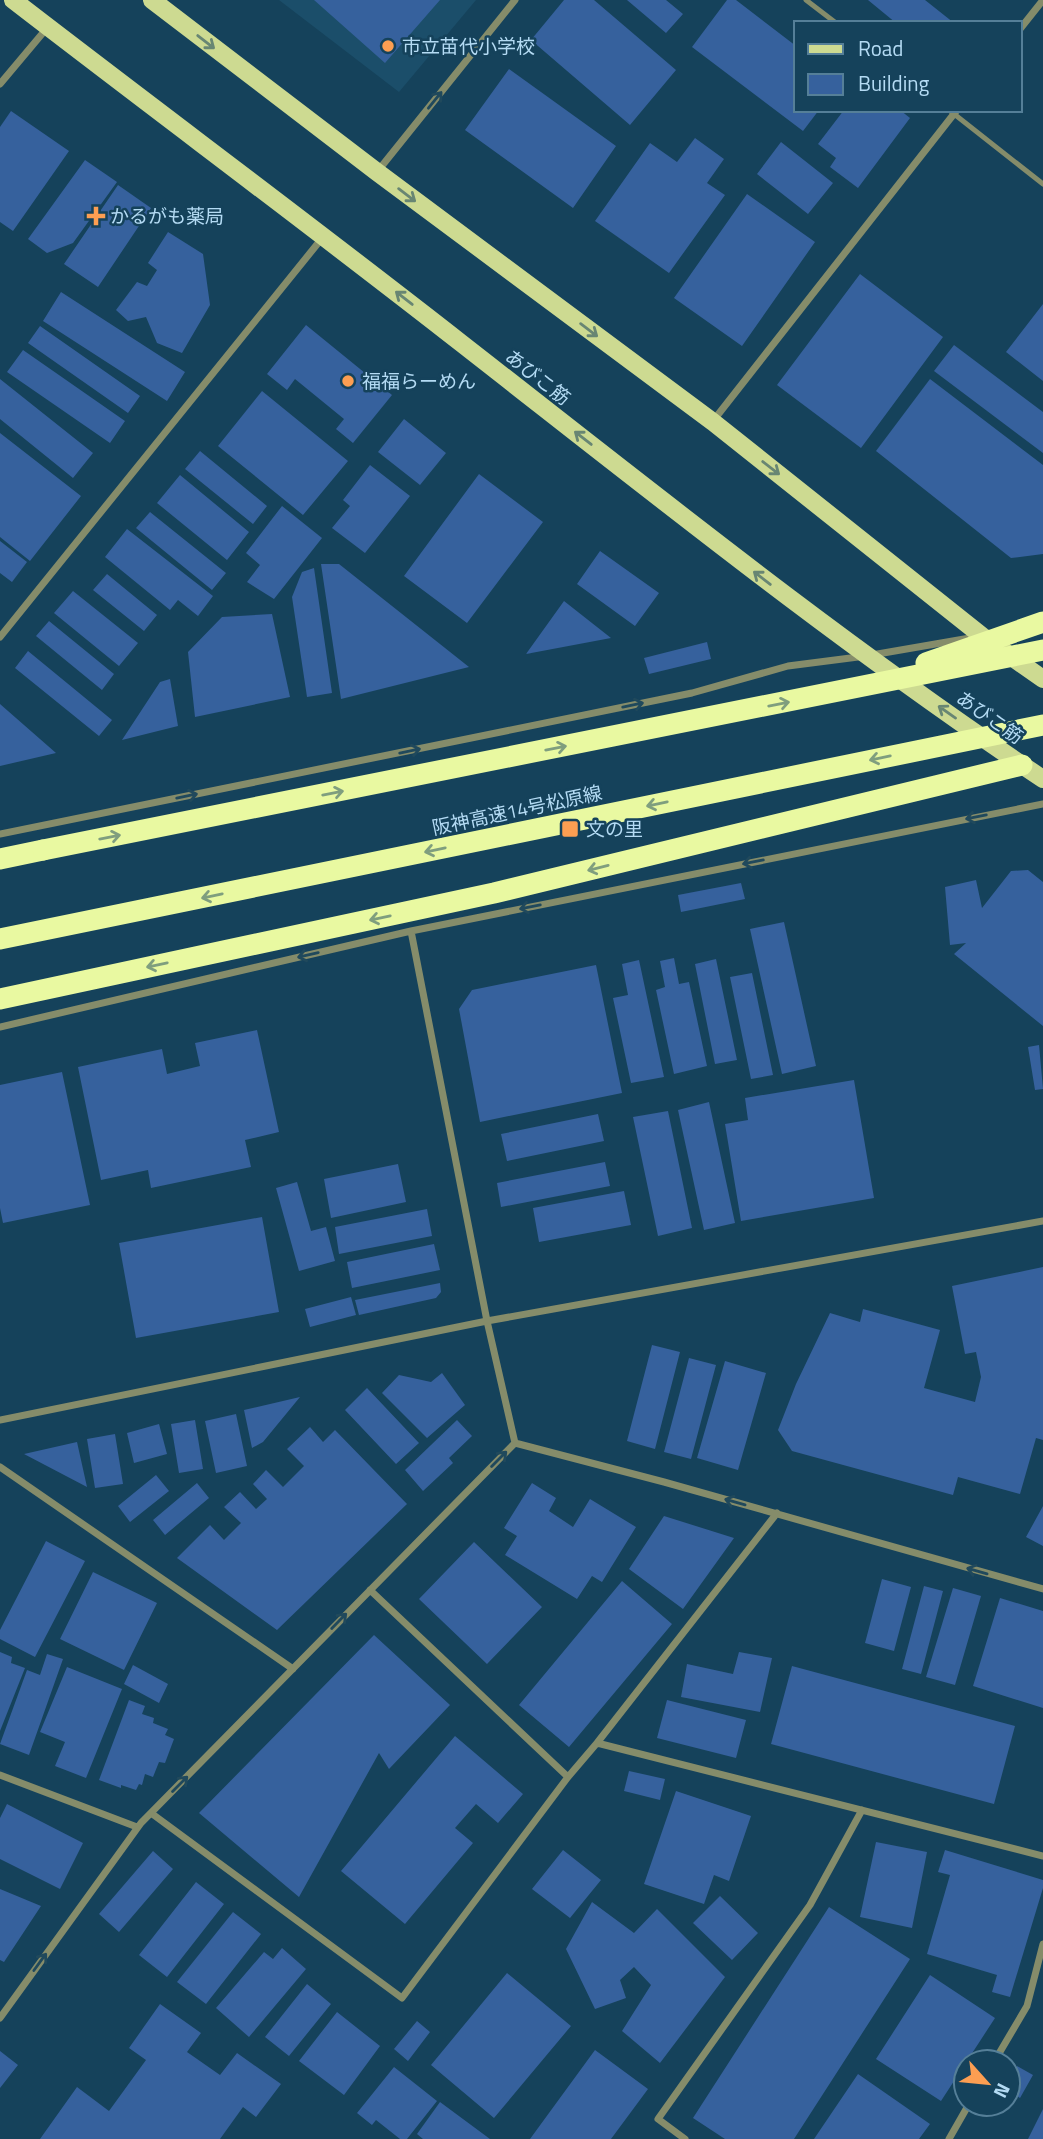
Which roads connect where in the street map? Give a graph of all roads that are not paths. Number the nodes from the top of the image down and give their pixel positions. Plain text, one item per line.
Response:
1 (13, 0) edge
2 (152, 0) edge
3 (515, 0) edge
4 (806, 0) edge
5 (1043, 0) edge
6 (833, 21) edge
7 (1022, 26) edge
8 (47, 27) junction
9 (0, 84) edge
10 (952, 112) edge
11 (954, 112) edge
12 (377, 172) junction
13 (1043, 184) edge
14 (324, 236) junction
15 (713, 422) junction
16 (1043, 622) edge
17 (1043, 632) edge
18 (0, 636) edge
19 (982, 636) junction
20 (1043, 650) edge
21 (866, 656) junction
22 (1043, 679) edge
23 (848, 691) junction
24 (1043, 725) edge
25 (1022, 765) junction
26 (1043, 779) edge
27 (1043, 804) edge
28 (0, 834) edge
29 (0, 859) edge
30 (411, 931) junction
31 (0, 939) edge
32 (0, 999) edge
33 (0, 1027) edge
34 (1043, 1221) edge
35 (487, 1321) junction
36 (0, 1420) edge
37 (514, 1443) junction
38 (0, 1467) edge
39 (777, 1513) junction
40 (1043, 1589) edge
41 (370, 1590) junction
42 (293, 1669) junction
43 (597, 1743) junction
44 (0, 1775) edge
45 (568, 1777) junction
46 (862, 1810) junction
47 (151, 1813) junction
48 (137, 1827) junction
49 (1043, 1856) edge
50 (1043, 1944) edge
51 (0, 2018) edge
52 (1002, 2048) edge
53 (961, 2118) edge
54 (685, 2139) edge
55 (948, 2139) edge

1 - 8 main road, あびこ筋
2 -> 12 main road
12 -> 3 street
4 - 6 lane
5 - 7 street
8 - 9 street
8 - 14 main road, あびこ筋
10 - 15 street
11 - 13 lane
12 -> 15 main road
14 - 18 street
21 -> 14 main road, あびこ筋
15 -> 19 main road
16 - 23 highway, bridge
17 - 19 street
19 - 21 street
19 - 22 main road
20 - 23 highway, bridge
25 -> 21 main road, あびこ筋
28 -> 21 street
29 -> 23 highway, bridge
24 -> 31 highway, 阪神高速14号松原線, bridge
25 - 26 main road, あびこ筋
25 -> 32 highway
27 -> 30 street
30 -> 33 street
30 - 35 street
34 - 35 street
35 - 36 street
35 - 37 street
39 -> 37 street
41 -> 37 street
38 - 42 street
40 -> 39 street
39 - 43 street
42 -> 41 street
41 - 45 street
47 -> 42 street
43 - 45 street
43 - 46 street
44 - 48 street
45 - 47 street
46 - 49 street
46 - 54 street
47 - 48 street
51 -> 48 street
50 - 52 street
53 - 55 street

